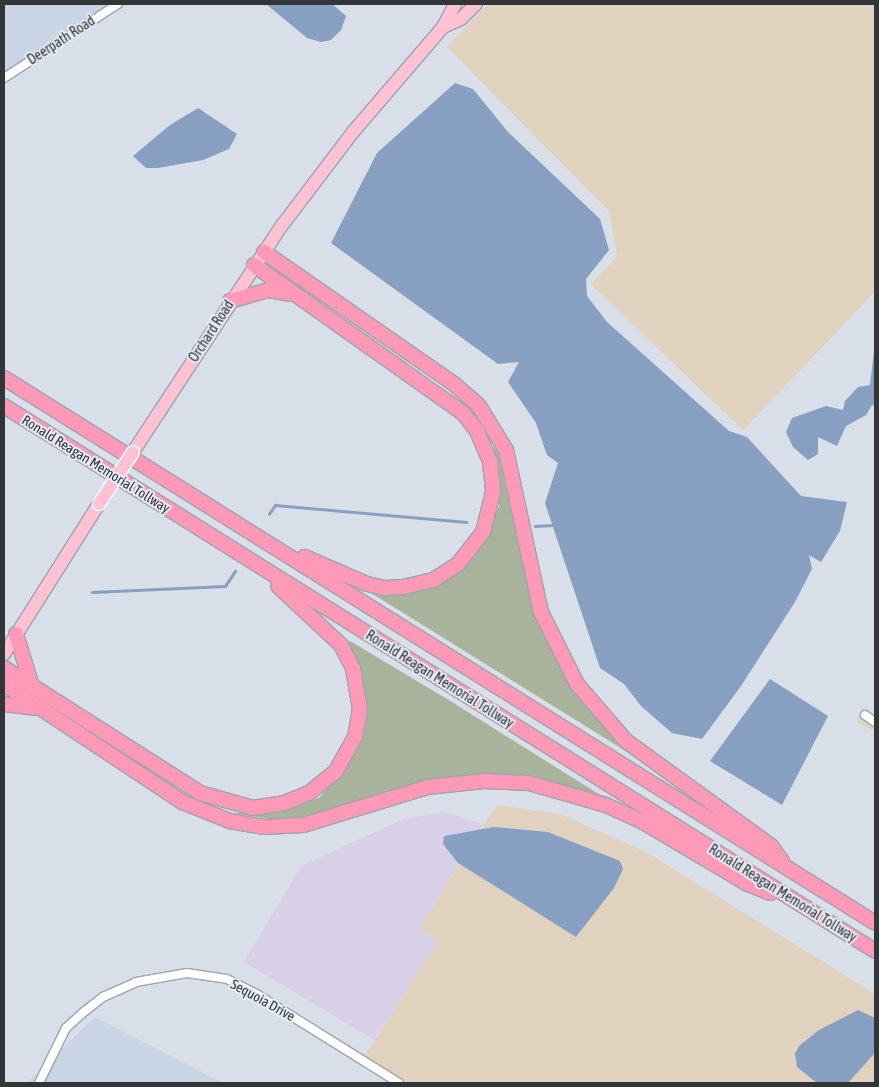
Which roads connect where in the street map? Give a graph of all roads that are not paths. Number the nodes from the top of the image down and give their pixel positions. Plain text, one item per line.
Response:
1 (118, 4) edge
2 (455, 4) edge
3 (476, 4) edge
4 (443, 27) junction
5 (4, 78) edge
6 (264, 252) junction
7 (254, 266) junction
8 (296, 295) junction
9 (230, 300) junction
10 (4, 378) edge
11 (4, 406) edge
12 (256, 536) junction
13 (254, 563) junction
14 (16, 634) junction
15 (4, 654) edge
16 (4, 668) edge
17 (4, 684) edge
18 (33, 687) junction
19 (4, 704) edge
20 (40, 710) junction
21 (865, 715) dead end
22 (875, 722) edge
23 (789, 869) junction
24 (801, 905) junction
25 (875, 923) edge
26 (875, 951) edge
27 (39, 1083) edge
28 (399, 1083) edge

1 - 5 street, Deerpath Road
2 - 4 main road, Orchard Road
3 - 4 main road, Orchard Road
4 - 6 main road, Orchard Road
6 - 7 main road, Orchard Road
6 - 23 highway
7 - 8 highway
7 - 9 main road, Orchard Road
8 - 9 highway
8 - 12 highway
9 - 14 main road, Orchard Road, bridge
10 - 12 highway, Ronald Reagan Memorial Tollway
11 - 13 highway, Ronald Reagan Memorial Tollway
12 - 23 highway, Ronald Reagan Memorial Tollway
13 - 18 highway
13 - 24 highway, Ronald Reagan Memorial Tollway
14 - 15 main road, Orchard Road
14 - 18 highway
16 - 18 highway
17 - 20 highway
19 - 20 highway
20 - 24 highway
21 - 22 street
23 - 25 highway, Ronald Reagan Memorial Tollway
24 - 26 highway, Ronald Reagan Memorial Tollway
27 - 28 street, Sequoia Drive

